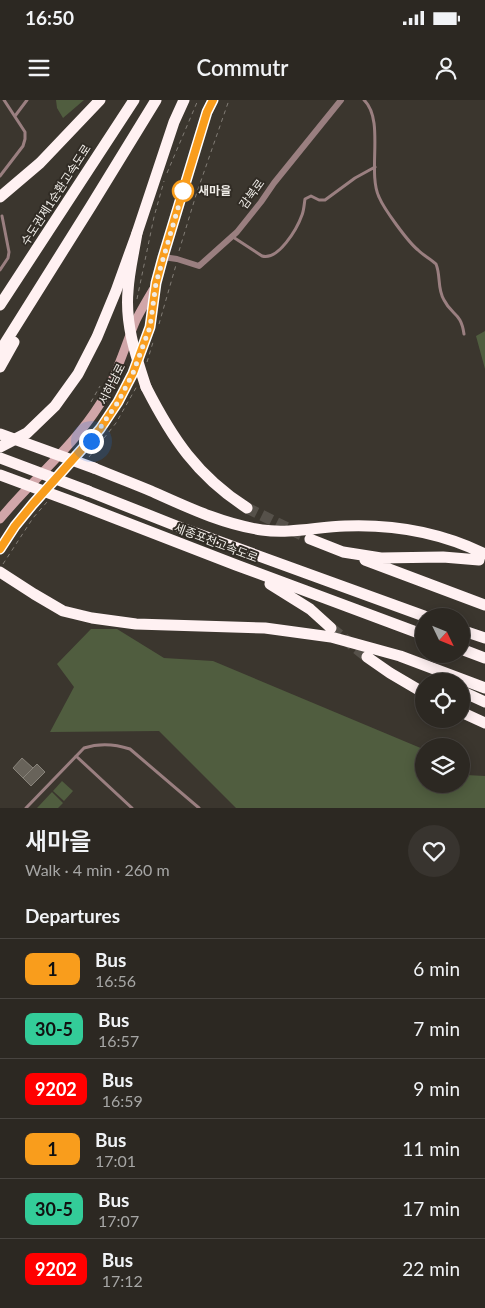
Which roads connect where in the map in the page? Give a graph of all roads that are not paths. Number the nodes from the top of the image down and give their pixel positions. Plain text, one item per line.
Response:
1 (4, 100) edge
2 (27, 100) edge
3 (100, 100) edge
4 (134, 100) edge
5 (156, 100) edge
6 (184, 100) edge
7 (213, 100) edge
8 (340, 100) edge
9 (364, 100) edge
10 (15, 116) junction
11 (375, 167) junction
12 (0, 176) edge
13 (0, 197) edge
14 (92, 206) junction
15 (2, 216) dead end
16 (137, 233) junction
17 (232, 237) junction
18 (163, 257) junction
19 (0, 270) edge
20 (156, 283) junction
21 (0, 305) edge
22 (464, 334) dead end
23 (0, 351) edge
24 (0, 367) edge
25 (0, 434) edge
26 (0, 446) edge
27 (0, 458) edge
28 (0, 475) edge
29 (247, 508) tunnel mouth
30 (0, 519) edge
31 (310, 539) tunnel mouth
32 (0, 549) edge
33 (343, 552) junction
34 (482, 557) edge
35 (236, 565) junction
36 (0, 572) edge
37 (485, 605) edge
38 (415, 613) edge
39 (331, 628) tunnel mouth
40 (415, 632) edge
41 (470, 633) edge
42 (485, 638) edge
43 (470, 652) edge
44 (400, 656) junction
45 (367, 657) tunnel mouth
46 (482, 657) edge
47 (431, 673) edge
48 (415, 688) edge
49 (485, 688) edge
50 (470, 695) edge
51 (485, 702) edge
52 (470, 716) edge
53 (485, 722) edge
54 (76, 756) junction
55 (26, 808) edge
56 (132, 808) edge
57 (199, 808) edge

1 - 10 lane
2 - 10 lane
3 - 13 highway
4 - 21 highway, 수도권제1순환고속도로
5 - 14 highway
6 - 16 highway
7 - 18 main road, 서하남로
8 - 17 street, 감북로
9 - 11 lane
10 - 12 lane
11 - 17 lane
11 - 22 lane
14 - 23 highway
14 - 24 highway
15 - 19 lane
16 - 26 highway, bridge
16 - 29 highway, bridge
17 - 18 street, 감북로
18 - 20 main road, 서하남로
20 - 30 main road, 서하남로
20 - 32 main road, 서하남로
25 - 34 highway, bridge
27 - 38 highway, 세종포천고속도로, bridge
28 - 35 highway, 세종포천고속도로, bridge
31 - 33 highway
33 - 34 highway
33 - 37 highway
35 - 39 highway
35 - 40 highway, 세종포천고속도로
36 - 44 highway
41 - 42 highway
43 - 46 highway
44 - 47 highway
44 - 49 highway
45 - 48 highway
50 - 51 highway
52 - 53 highway
54 - 55 lane
54 - 56 lane
54 - 57 lane

